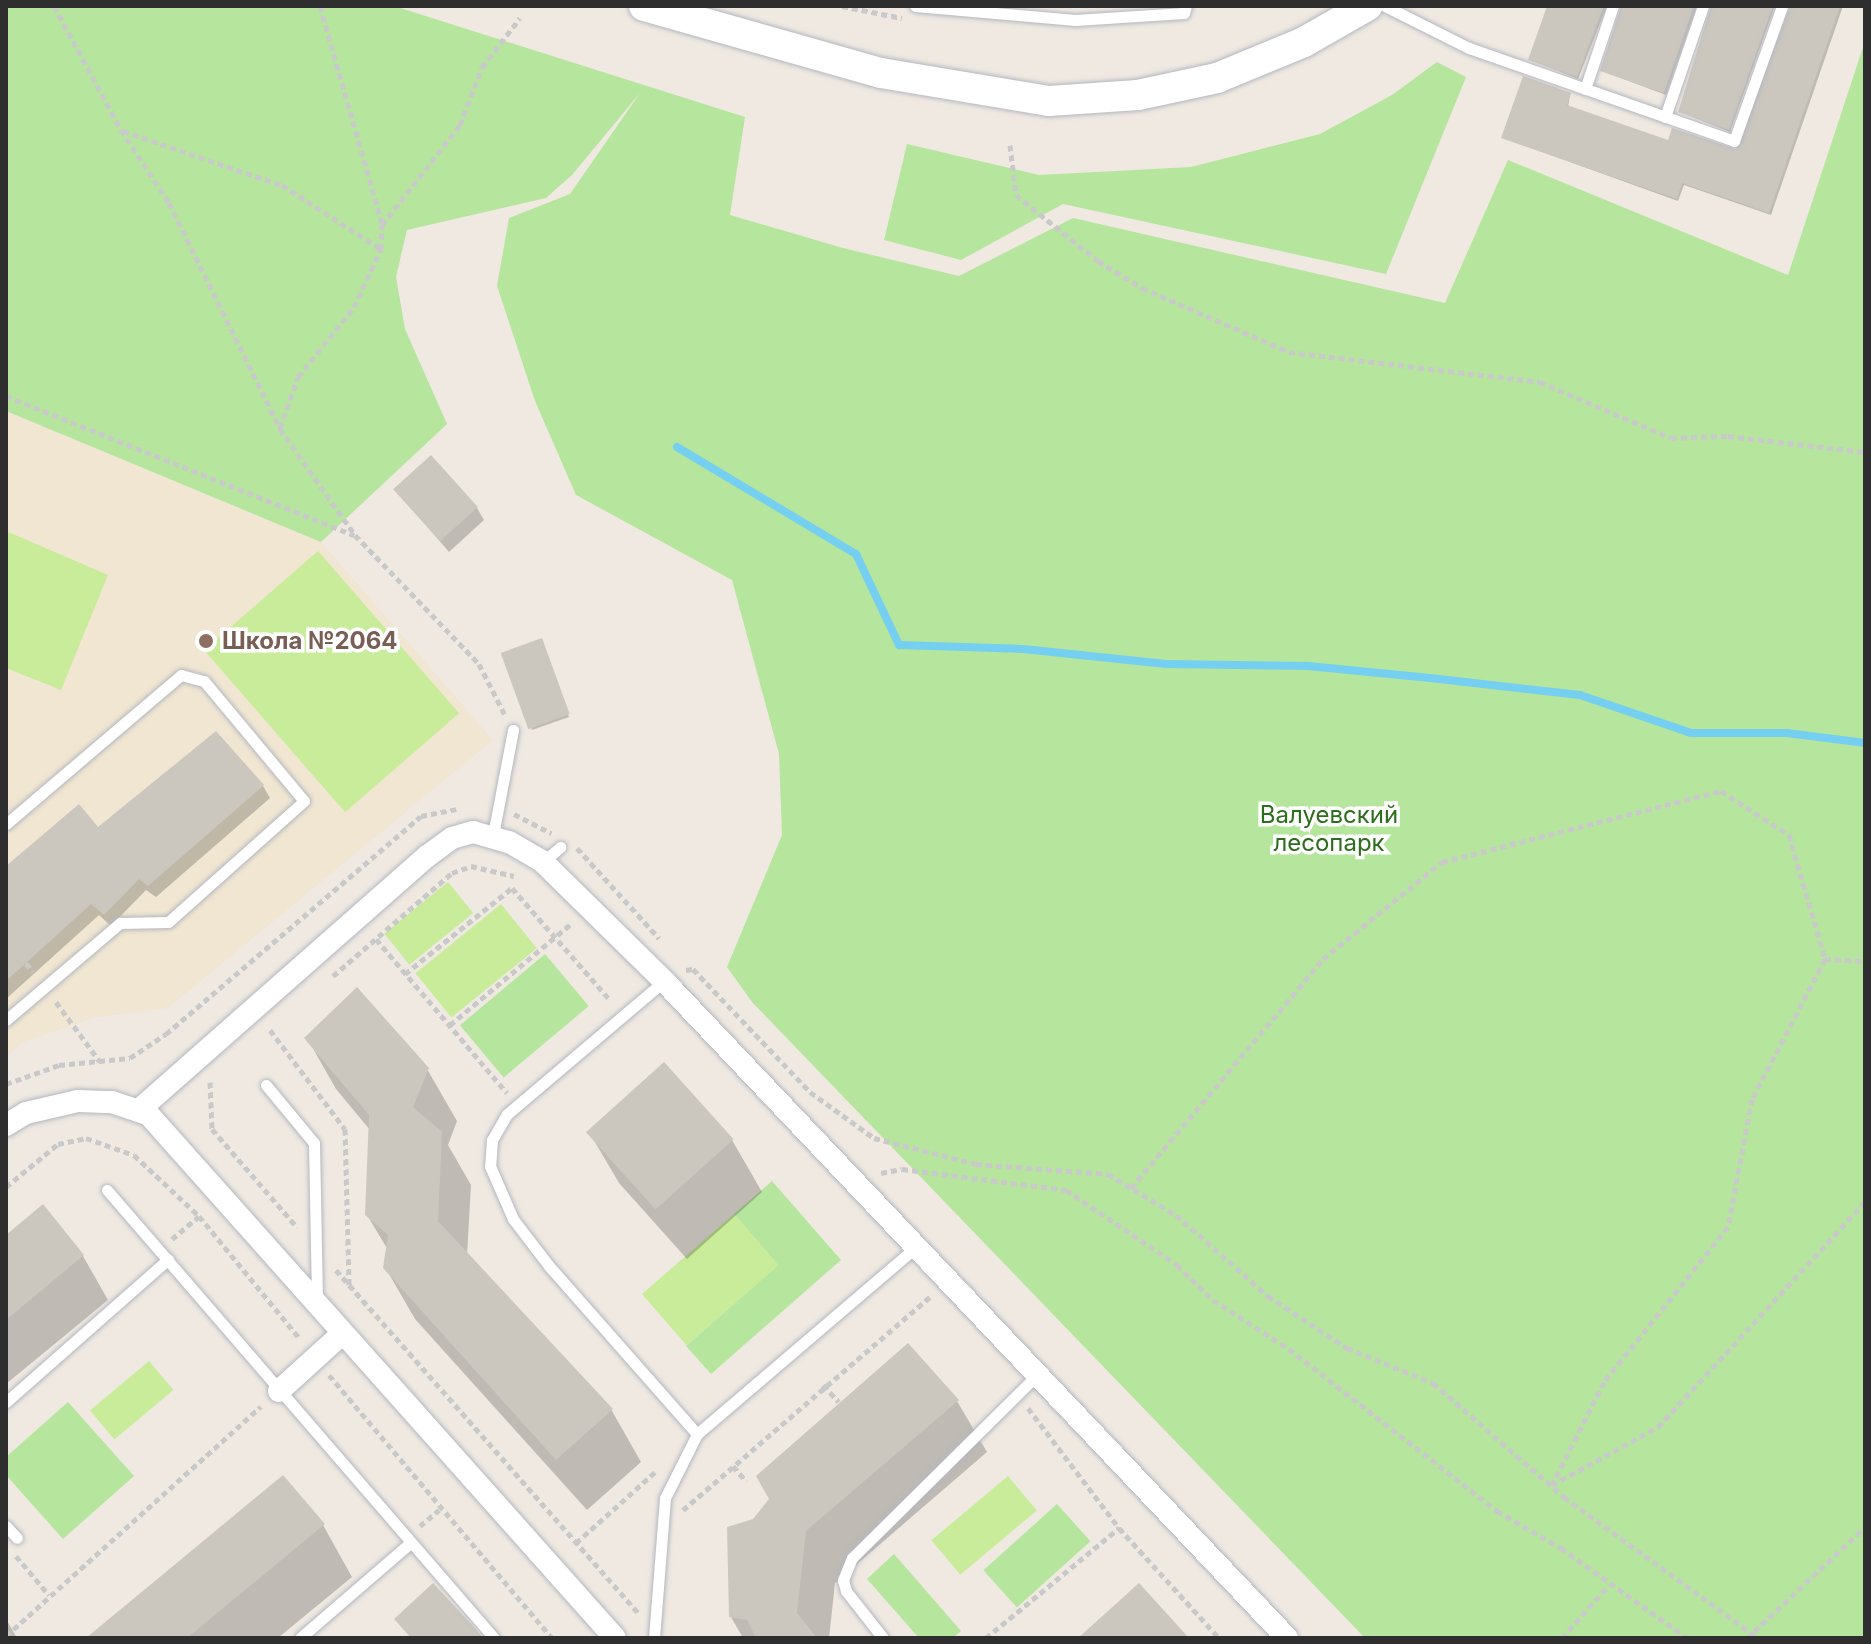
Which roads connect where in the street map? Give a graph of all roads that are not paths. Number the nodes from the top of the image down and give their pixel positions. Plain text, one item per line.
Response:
1 (644, 6) edge
2 (915, 6) edge
3 (1367, 6) edge
4 (1385, 6) edge
5 (1613, 6) edge
6 (1703, 6) edge
7 (1782, 6) edge
8 (1185, 9) edge
9 (1585, 89) junction
10 (1665, 117) junction
11 (513, 730) road end
12 (6, 824) edge
13 (493, 835) junction
14 (563, 844) road end
15 (543, 862) junction
16 (664, 981) junction
17 (6, 1020) edge
18 (266, 1085) dead end
19 (139, 1110) junction
20 (6, 1125) edge
21 (107, 1190) dead end
22 (910, 1252) junction
23 (168, 1259) junction
24 (317, 1302) junction
25 (343, 1333) junction
26 (1038, 1374) junction
27 (279, 1391) junction
28 (6, 1402) edge
29 (697, 1434) junction
30 (6, 1526) edge
31 (11, 1542) edge
32 (410, 1543) junction
33 (654, 1635) edge
34 (876, 1635) edge
35 (300, 1638) edge
36 (494, 1638) edge
37 (615, 1638) edge
38 (1287, 1638) edge

1 - 3 main road
2 - 8 lane
4 - 9 lane
5 - 9 lane
6 - 10 lane
7 - 10 lane
9 - 10 lane
11 - 13 lane
12 - 17 lane
13 - 15 street
13 - 19 street
14 - 15 lane
15 - 16 street
16 - 22 street
16 - 29 lane
18 - 24 lane
19 - 20 street
19 - 24 street
21 - 23 lane
22 - 26 street
22 - 29 lane
23 - 27 lane
23 - 28 lane
24 - 25 street
25 - 27 street
25 - 37 street
26 - 34 lane
26 - 38 street
27 - 32 lane
29 - 33 lane
30 - 31 lane
32 - 35 lane
32 - 36 lane

